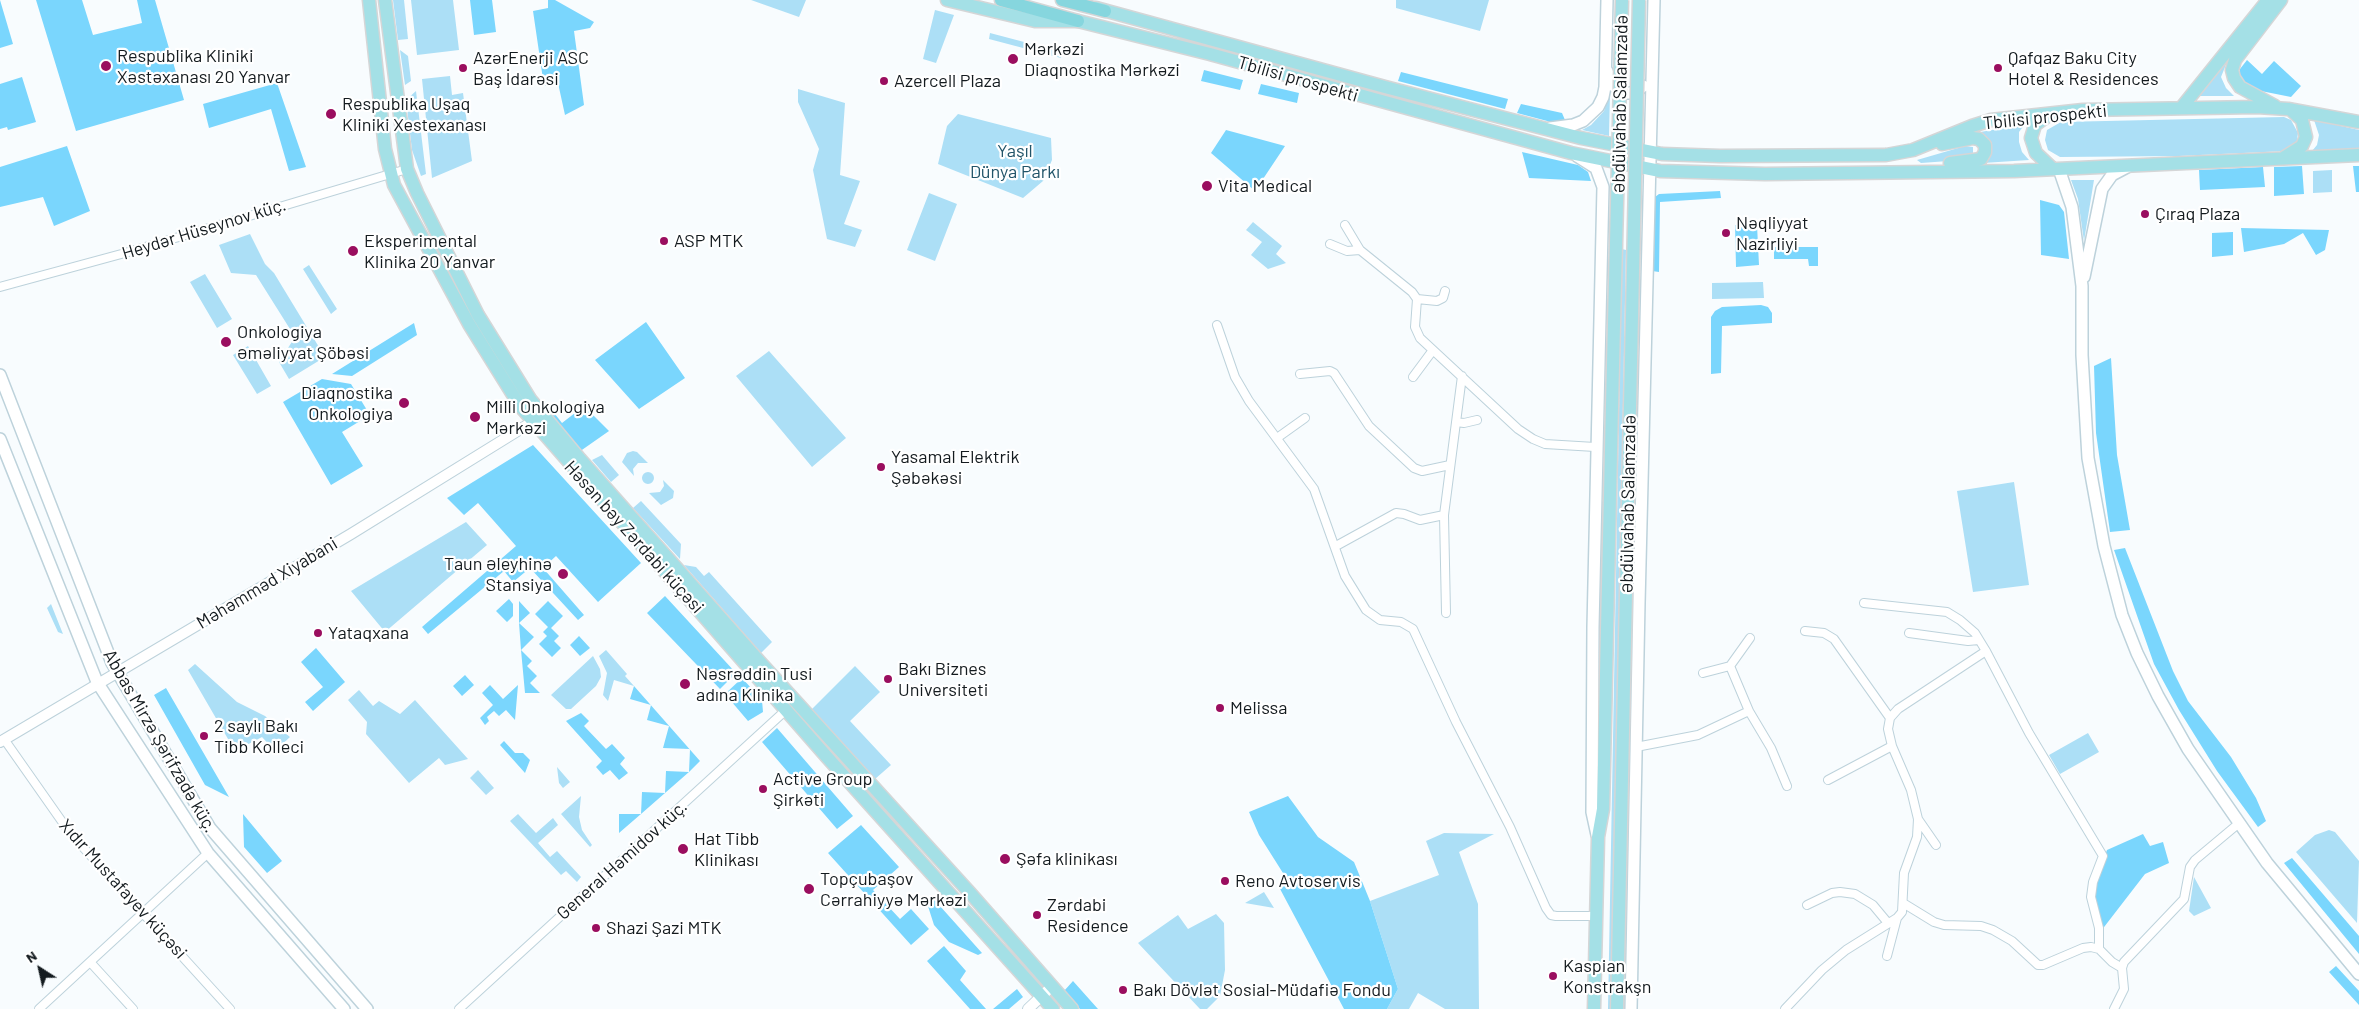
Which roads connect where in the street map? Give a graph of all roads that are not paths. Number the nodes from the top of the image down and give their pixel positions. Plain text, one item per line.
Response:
1 (369, 0) edge
2 (386, 0) edge
3 (947, 0) edge
4 (1001, 0) edge
5 (1062, 0) edge
6 (1078, 0) edge
7 (1090, 0) edge
8 (1607, 0) edge
9 (1622, 0) edge
10 (1639, 0) edge
11 (1654, 0) edge
12 (2268, 0) edge
13 (2281, 0) edge
14 (1111, 13) junction
15 (1078, 22) junction
16 (1606, 64) junction
17 (1652, 69) junction
18 (2182, 108) junction
19 (2284, 108) junction
20 (2056, 112) junction
21 (2359, 122) edge
22 (1543, 128) junction
23 (1913, 150) junction
24 (404, 151) junction
25 (1649, 152) junction
26 (1571, 153) junction
27 (386, 155) junction
28 (2359, 155) edge
29 (2278, 160) junction
30 (2129, 166) junction
31 (407, 169) junction
32 (1649, 169) junction
33 (2056, 169) junction
34 (390, 174) junction
35 (1765, 174) junction
36 (1345, 226) dead end
37 (1602, 243) junction
38 (1647, 243) junction
39 (1330, 244) dead end
40 (1360, 250) junction
41 (2083, 263) junction
42 (0, 287) edge
43 (1445, 291) dead end
44 (1417, 299) junction
45 (1218, 326) dead end
46 (1432, 350) junction
47 (1300, 374) dead end
48 (0, 376) edge
49 (1462, 376) junction
50 (1413, 377) dead end
51 (1305, 418) dead end
52 (1476, 420) dead end
53 (532, 422) junction
54 (1456, 422) junction
55 (1277, 438) junction
56 (0, 439) edge
57 (1595, 447) junction
58 (1450, 465) junction
59 (1444, 515) junction
60 (1336, 546) junction
61 (1864, 603) dead end
62 (1446, 613) dead end
63 (1805, 631) dead end
64 (1909, 633) dead end
65 (1750, 638) dead end
66 (1979, 640) junction
67 (1986, 651) junction
68 (1730, 666) junction
69 (116, 671) junction
70 (1703, 673) dead end
71 (97, 682) junction
72 (786, 710) junction
73 (1749, 711) junction
74 (1890, 718) junction
75 (2, 740) edge
76 (1892, 746) junction
77 (1636, 748) junction
78 (1828, 780) dead end
79 (872, 785) junction
80 (1787, 786) dead end
81 (861, 795) junction
82 (883, 797) junction
83 (873, 807) junction
84 (1918, 819) junction
85 (2238, 824) junction
86 (1598, 837) junction
87 (1936, 846) dead end
88 (208, 853) junction
89 (1903, 903) junction
90 (1807, 905) dead end
91 (143, 912) junction
92 (1596, 916) junction
93 (1897, 918) junction
94 (1888, 923) junction
95 (2099, 948) junction
96 (1887, 956) dead end
97 (91, 962) junction
98 (2122, 968) junction
99 (2359, 974) edge
100 (1053, 987) junction
101 (1042, 997) junction
102 (39, 1009) edge
103 (133, 1009) edge
104 (230, 1009) edge
105 (344, 1009) edge
106 (366, 1009) edge
107 (458, 1009) edge
108 (1028, 1009) edge
109 (1053, 1009) edge
110 (1072, 1009) edge
111 (1594, 1009) edge
112 (1617, 1009) edge
113 (1631, 1009) edge
114 (1785, 1009) edge
115 (2114, 1009) edge

1 - 27 main road, Həsən bəy Zərdabi küçəsi
2 - 24 main road, Həsən bəy Zərdabi küçəsi
3 - 15 main road, Tbilisi prospekti
4 - 15 highway
5 - 14 highway
6 - 14 main road, Tbilisi prospekti
7 - 14 street
8 - 16 main road, Əbdülvahab Salamzadə
9 - 86 main road, Əbdülvahab Salamzadə, bridge
10 - 112 main road, Əbdülvahab Salamzadə, bridge
11 - 17 main road, Əbdülvahab Salamzadə
12 - 18 main road
13 - 19 main road
14 - 22 main road, Tbilisi prospekti
15 - 26 main road, Tbilisi prospekti
16 - 17 main road
16 - 22 main road, Əbdülvahab Salamzadə
17 - 25 main road, Əbdülvahab Salamzadə
18 - 19 main road, Tbilisi prospekti
18 - 20 main road, Tbilisi prospekti
19 - 21 main road, Tbilisi prospekti
19 - 29 main road
20 - 23 main road, Tbilisi prospekti
20 - 33 main road
22 - 25 main road, Tbilisi prospekti
23 - 25 main road, Tbilisi prospekti
23 - 35 main road
24 - 27 main road
24 - 31 main road, Həsən bəy Zərdabi küçəsi
25 - 32 main road, Əbdülvahab Salamzadə
26 - 32 main road, Tbilisi prospekti
26 - 37 main road, Əbdülvahab Salamzadə
27 - 34 main road, Həsən bəy Zərdabi küçəsi
28 - 29 main road
29 - 30 main road
30 - 33 main road
30 - 41 main road
31 - 34 street, Heydər Hüseynov küç.
31 - 79 main road, Həsən bəy Zərdabi küçəsi
32 - 35 main road, Tbilisi prospekti
32 - 38 main road, Əbdülvahab Salamzadə
33 - 35 main road
33 - 41 main road
34 - 42 street, Heydər Hüseynov küç.
34 - 53 main road, Həsən bəy Zərdabi küçəsi
36 - 40 street
37 - 38 main road
37 - 57 main road, Əbdülvahab Salamzadə
38 - 77 main road, Əbdülvahab Salamzadə
39 - 40 street
40 - 44 street
41 - 85 main road
43 - 44 street
44 - 46 street
45 - 55 street
46 - 49 street
46 - 50 street
47 - 58 street
48 - 69 main road, Abbas Mirzə Şərifzadə küç.
49 - 54 street
49 - 57 street
51 - 55 street
52 - 54 street
53 - 69 street, Məhəmməd Xiyabani
53 - 72 main road, Həsən bəy Zərdabi küçəsi
54 - 58 street
55 - 60 street
56 - 71 main road, Abbas Mirzə Şərifzadə küç.
57 - 86 main road, Əbdülvahab Salamzadə
58 - 59 street
59 - 60 street
59 - 62 street
60 - 92 street
61 - 66 street
63 - 74 street
64 - 66 street
65 - 68 street
66 - 67 street
67 - 74 street
67 - 95 street
68 - 70 street
68 - 73 street
69 - 71 street, Məhəmməd Xiyabani
69 - 106 main road, Abbas Mirzə Şərifzadə küç.
71 - 75 street, Məhəmməd Xiyabani
71 - 88 main road, Abbas Mirzə Şərifzadə küç.
72 - 81 main road, Həsən bəy Zərdabi küçəsi
72 - 107 street, General Həmidov küç.
73 - 77 street
73 - 80 street
74 - 76 street
75 - 91 street, Xıdır Mustafayev küçəsi
76 - 78 street
76 - 84 street
77 - 113 main road, Əbdülvahab Salamzadə
79 - 81 main road
79 - 82 main road, Həsən bəy Zərdabi küçəsi
81 - 83 main road, Həsən bəy Zərdabi küçəsi
82 - 83 main road
82 - 100 main road, Həsən bəy Zərdabi küçəsi
83 - 101 main road, Həsən bəy Zərdabi küçəsi
84 - 87 street
84 - 89 street
85 - 98 street
85 - 99 main road
86 - 92 main road, Əbdülvahab Salamzadə
88 - 91 street
88 - 105 main road, Abbas Mirzə Şərifzadə küç.
89 - 93 street
89 - 95 street
90 - 94 street
91 - 97 street
91 - 104 street, Xıdır Mustafayev küçəsi
92 - 111 main road, Əbdülvahab Salamzadə
93 - 94 street
93 - 96 street
94 - 114 street
95 - 98 street
97 - 102 street
97 - 103 street
98 - 115 street
100 - 101 street
100 - 110 main road, Həsən bəy Zərdabi küçəsi
101 - 108 street
101 - 109 main road, Həsən bəy Zərdabi küçəsi

